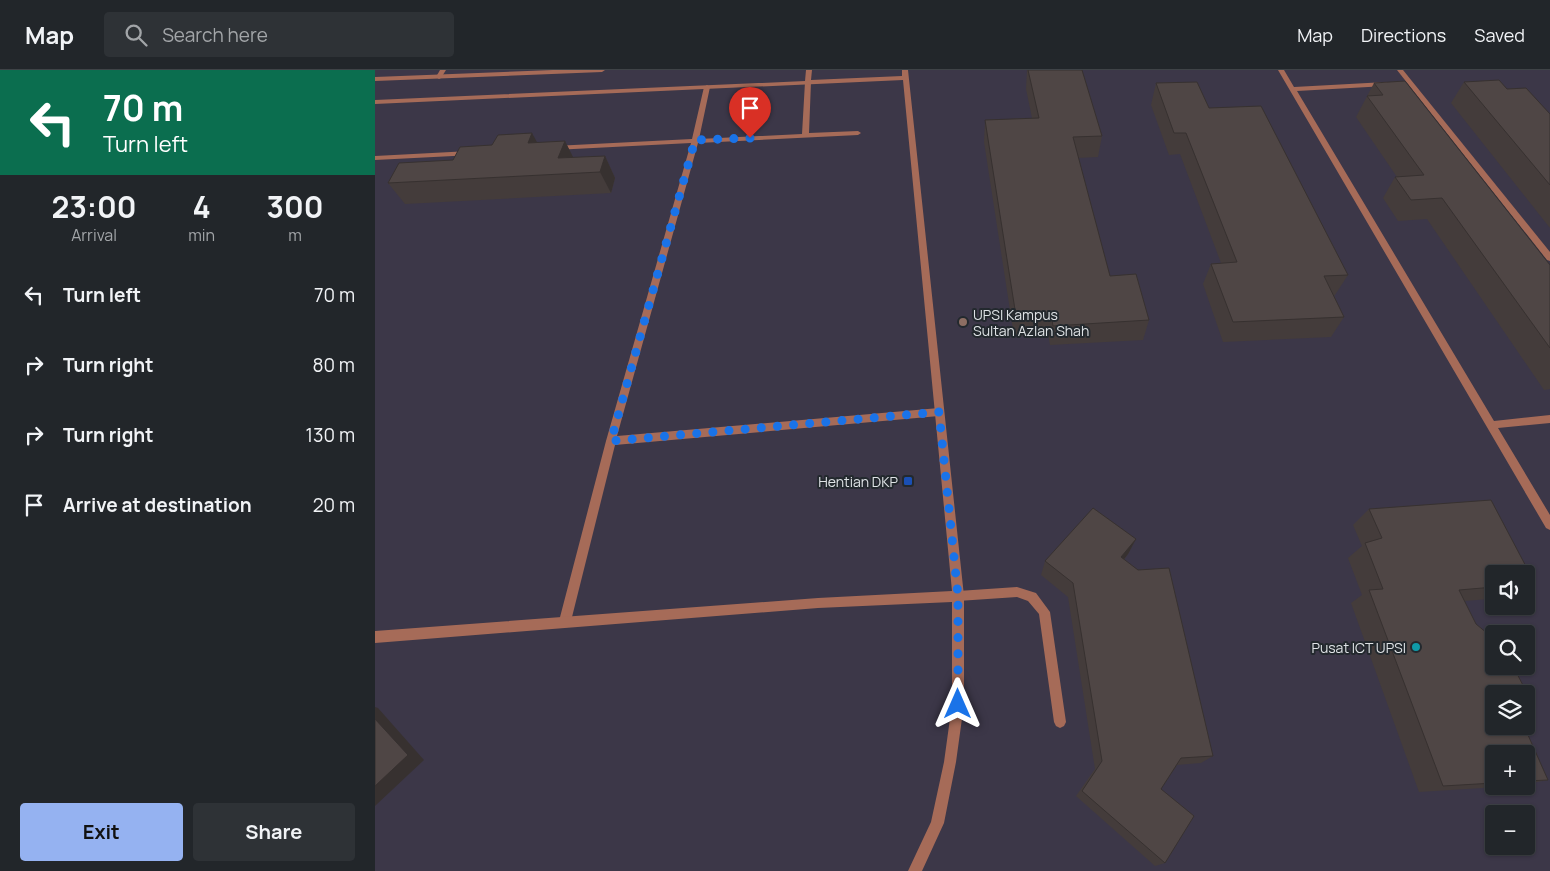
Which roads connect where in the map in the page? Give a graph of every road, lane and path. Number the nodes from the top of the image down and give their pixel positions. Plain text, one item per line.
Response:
1 (443, 70) edge
2 (590, 70) edge
3 (602, 70) edge
4 (809, 70) edge
5 (1281, 70) edge
6 (1400, 70) edge
7 (905, 74) edge
8 (439, 77) junction
9 (375, 79) edge
10 (808, 82) junction
11 (1410, 83) junction
12 (1391, 84) edge
13 (1400, 84) edge
14 (707, 87) junction
15 (1292, 89) junction
16 (375, 102) edge
17 (858, 133) dead end
18 (805, 134) junction
19 (695, 140) junction
20 (550, 148) edge
21 (482, 152) edge
22 (375, 158) edge
23 (1550, 258) edge
24 (939, 412) junction
25 (1550, 419) edge
26 (1491, 425) junction
27 (611, 441) junction
28 (1550, 525) edge
29 (958, 596) junction
30 (565, 621) junction
31 (375, 637) edge
32 (1060, 722) dead end
33 (915, 871) edge

1 - 8 street
2 - 3 street
2 - 8 street
4 - 10 street
5 - 15 street
6 - 11 street
7 - 10 street
7 - 24 street
8 - 9 street
10 - 14 street
10 - 18 street
11 - 13 street
11 - 23 street
12 - 15 street
14 - 16 street
14 - 19 street
15 - 26 street
17 - 18 street
18 - 19 street
19 - 20 street
19 - 27 street
21 - 22 street
24 - 27 street
24 - 29 street
25 - 26 street
26 - 28 street
27 - 30 street
29 - 30 street
29 - 32 street
29 - 33 street
30 - 31 street

